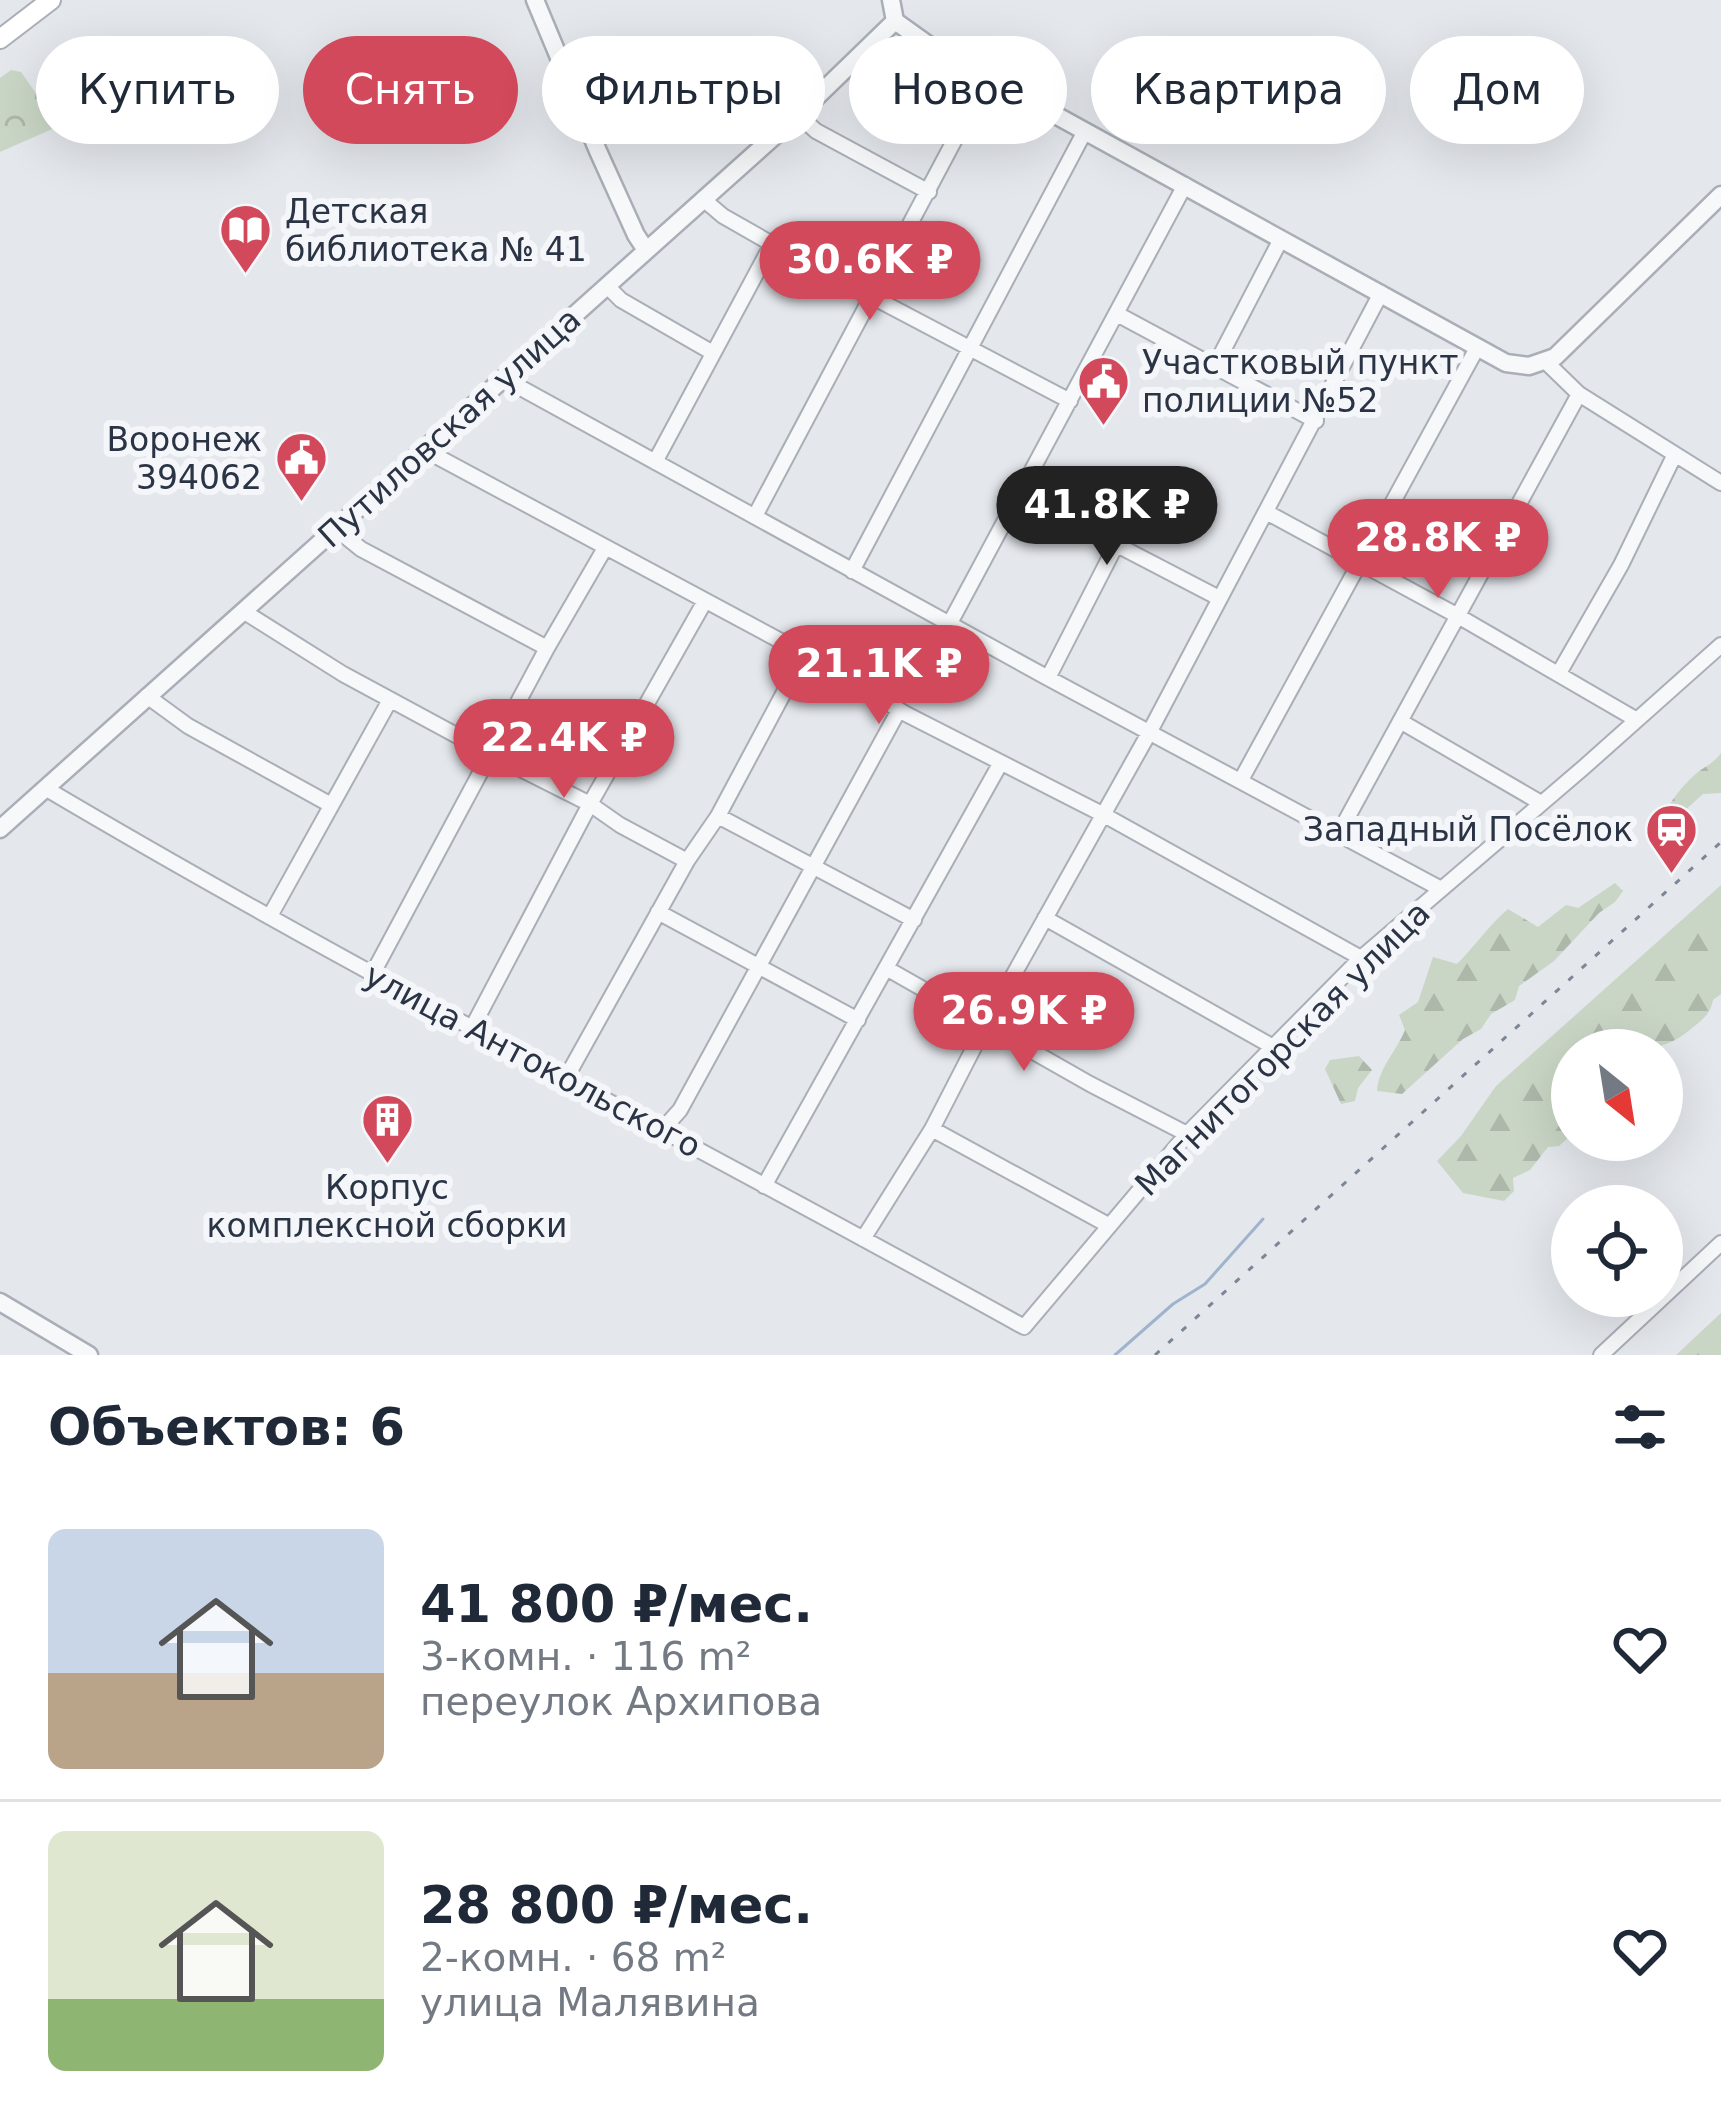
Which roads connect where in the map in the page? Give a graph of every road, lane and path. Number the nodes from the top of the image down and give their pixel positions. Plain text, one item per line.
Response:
1 (51, 0) edge
2 (535, 0) edge
3 (891, 0) edge
4 (895, 21) junction
5 (915, 36) edge
6 (0, 39) edge
7 (825, 90) edge
8 (1067, 120) edge
9 (1084, 130) junction
10 (825, 136) edge
11 (765, 144) edge
12 (953, 144) edge
13 (1185, 185) junction
14 (929, 192) junction
15 (1721, 195) edge
16 (703, 199) junction
17 (1281, 239) junction
18 (772, 244) junction
19 (646, 250) junction
20 (607, 286) junction
21 (1382, 293) junction
22 (872, 296) junction
23 (1117, 314) junction
24 (1477, 348) junction
25 (970, 349) junction
26 (712, 353) junction
27 (1537, 364) junction
28 (1215, 366) junction
29 (508, 375) junction
30 (1579, 394) junction
31 (1070, 401) junction
32 (1316, 421) junction
33 (423, 449) junction
34 (1675, 454) junction
35 (656, 462) junction
36 (1721, 483) edge
37 (1019, 494) junction
38 (1268, 513) junction
39 (755, 516) junction
40 (335, 528) junction
41 (1116, 545) junction
42 (605, 548) junction
43 (1359, 563) junction
44 (852, 571) junction
45 (1219, 598) junction
46 (705, 602) junction
47 (243, 611) junction
48 (1458, 616) junction
49 (950, 623) junction
50 (1721, 645) edge
51 (547, 648) junction
52 (804, 655) junction
53 (1559, 673) junction
54 (1048, 678) junction
55 (147, 696) junction
56 (390, 700) junction
57 (899, 710) junction
58 (1637, 720) junction
59 (1400, 721) junction
60 (1150, 733) junction
61 (491, 754) junction
62 (1000, 764) junction
63 (1240, 780) junction
64 (45, 788) junction
65 (1541, 803) junction
66 (590, 804) junction
67 (332, 805) junction
68 (1104, 815) junction
69 (718, 816) junction
70 (0, 829) edge
71 (1339, 832) junction
72 (687, 861) junction
73 (815, 866) junction
74 (1441, 889) junction
75 (658, 912) junction
76 (270, 916) junction
77 (1045, 918) junction
78 (914, 920) junction
79 (1361, 958) junction
80 (759, 964) junction
81 (886, 968) junction
82 (373, 973) junction
83 (859, 1020) junction
84 (986, 1024) junction
85 (472, 1028) junction
86 (1275, 1048) junction
87 (566, 1078) junction
88 (663, 1129) junction
89 (932, 1129) junction
90 (1187, 1134) junction
91 (764, 1186) junction
92 (1108, 1225) junction
93 (863, 1239) junction
94 (1721, 1244) edge
95 (0, 1302) edge
96 (1024, 1327) joint
97 (89, 1355) edge
98 (1601, 1355) edge

1 - 6 main road
2 - 19 street
3 - 4 street
4 - 5 street
4 - 7 street, Путиловская улица
8 - 9 street
9 - 13 street
9 - 25 street
10 - 14 street
11 - 16 street, Путиловская улица
12 - 14 street
13 - 17 street
13 - 23 street
14 - 22 street
15 - 27 street
16 - 18 street
16 - 19 street, Путиловская улица
17 - 21 street
17 - 28 street
18 - 22 street
18 - 26 street
19 - 20 street, Путиловская улица
20 - 26 street
20 - 29 street, Путиловская улица
21 - 24 street
21 - 32 street
22 - 25 street
22 - 39 street
23 - 28 street
23 - 31 street
24 - 27 street
24 - 43 street
25 - 31 street
25 - 44 street
26 - 35 street
27 - 30 street
28 - 32 street
29 - 33 street, Путиловская улица
29 - 35 street
30 - 34 street
30 - 48 street
31 - 37 street
32 - 38 street
33 - 40 street, Путиловская улица
33 - 42 street
34 - 36 street
34 - 53 street
35 - 39 street
37 - 41 street
37 - 49 street
38 - 43 street
38 - 45 street
39 - 44 street
40 - 47 street, Путиловская улица
40 - 51 street
41 - 45 street
41 - 54 street
42 - 46 street
42 - 51 street
43 - 48 street
43 - 63 street
44 - 49 street
45 - 60 street
46 - 52 street
46 - 66 street
47 - 55 street, Путиловская улица
47 - 56 street
48 - 53 street
48 - 59 street
49 - 54 street
50 - 58 street, Магнитогорская улица
51 - 61 street
52 - 57 street
52 - 69 street
53 - 58 street
54 - 60 street
55 - 64 street, Путиловская улица
55 - 67 street
56 - 61 street
56 - 67 street
57 - 62 street
57 - 73 street
58 - 65 street, Магнитогорская улица
59 - 65 street
59 - 71 street
60 - 63 street
60 - 68 street
61 - 66 street
61 - 82 street
62 - 68 street
62 - 78 street
63 - 71 street
64 - 70 street, Путиловская улица
64 - 76 street, улица Антокольского
65 - 74 street, Магнитогорская улица
66 - 72 street
66 - 85 street
67 - 76 street
68 - 77 street
68 - 79 street
69 - 72 street
69 - 73 street
71 - 74 street
72 - 75 street
73 - 78 street
73 - 80 street
74 - 79 street, Магнитогорская улица
75 - 80 street
75 - 87 street
76 - 82 street, улица Антокольского
77 - 84 street
77 - 86 street
78 - 81 street
79 - 86 street, Магнитогорская улица
80 - 83 street
80 - 88 street
81 - 83 street
81 - 84 street
82 - 85 street, улица Антокольского
83 - 91 street
84 - 89 street
84 - 90 street
85 - 87 street, улица Антокольского
86 - 90 street, Магнитогорская улица
87 - 88 street, улица Антокольского
88 - 91 street, улица Антокольского
89 - 92 street
89 - 93 street
90 - 92 street, Магнитогорская улица
91 - 93 street, улица Антокольского
92 - 96 street, Магнитогорская улица
93 - 96 street, улица Антокольского
94 - 98 street
95 - 97 street

